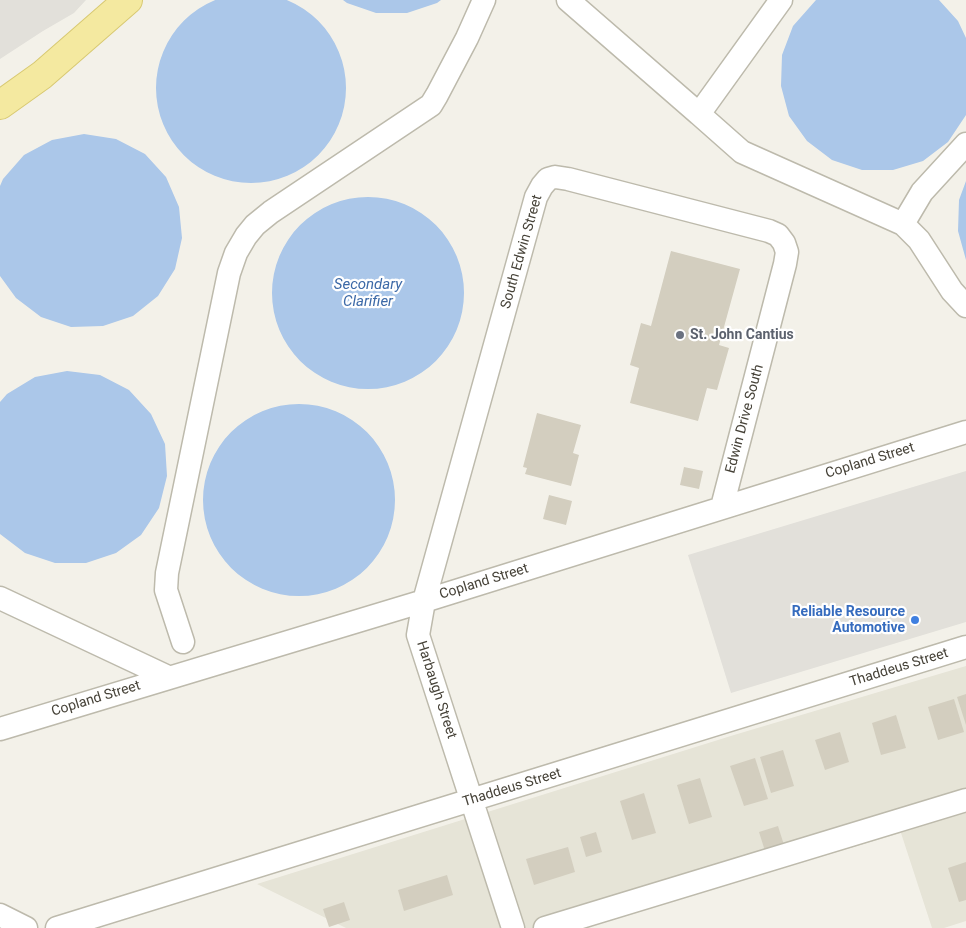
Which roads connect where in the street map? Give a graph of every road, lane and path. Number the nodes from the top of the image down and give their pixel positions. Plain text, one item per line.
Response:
1 (128, 0) edge
2 (484, 0) edge
3 (568, 0) edge
4 (781, 0) edge
5 (0, 105) edge
6 (699, 114) junction
7 (966, 144) edge
8 (700, 213) joint
9 (903, 224) junction
10 (966, 306) edge
11 (482, 391) joint
12 (966, 432) edge
13 (722, 507) junction
14 (0, 598) edge
15 (424, 601) junction
16 (184, 642) dead end
17 (966, 647) edge
18 (168, 677) junction
19 (0, 729) edge
20 (472, 800) junction
21 (966, 800) edge
22 (0, 915) edge
23 (26, 928) edge
24 (57, 928) edge
25 (513, 928) edge
26 (545, 928) edge

1 - 5 main road
2 - 16 street
3 - 6 street
4 - 6 street
6 - 9 street
7 - 9 street
8 - 11 street, South Edwin Street
8 - 13 street, Edwin Drive South
9 - 10 street
11 - 15 street, Harbaugh Street
12 - 13 street, Copland Street
13 - 15 street, Copland Street
14 - 18 street
15 - 18 street, Copland Street
15 - 20 street, Harbaugh Street
17 - 20 street, Thaddeus Street
18 - 19 street, Copland Street
20 - 24 street, Thaddeus Street
20 - 25 street, Harbaugh Street
21 - 26 street
22 - 23 street

